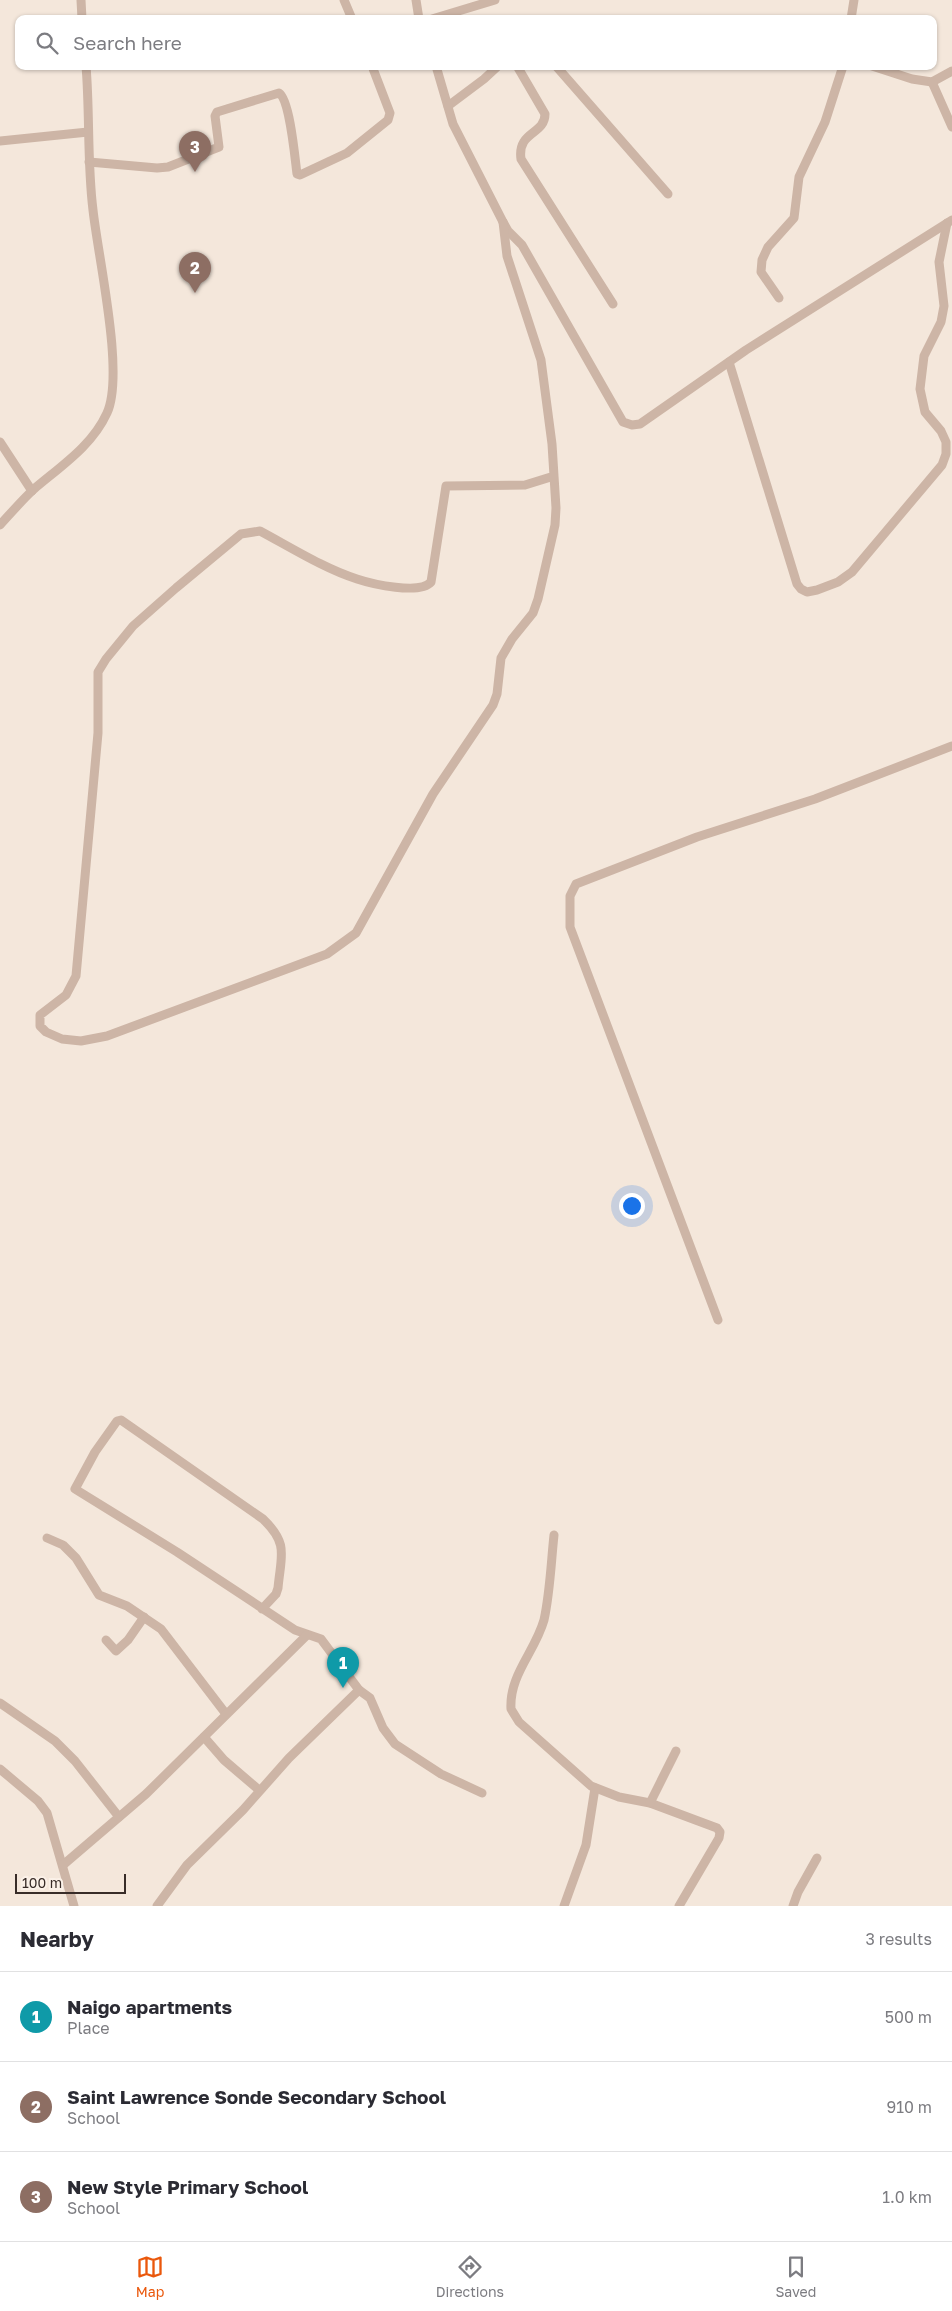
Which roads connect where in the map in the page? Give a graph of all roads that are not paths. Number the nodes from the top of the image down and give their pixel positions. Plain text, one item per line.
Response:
1 (81, 0) edge
2 (344, 0) edge
3 (416, 0) edge
4 (495, 0) edge
5 (854, 0) edge
6 (82, 15) edge
7 (350, 15) edge
8 (418, 15) edge
9 (445, 15) edge
10 (852, 15) edge
11 (86, 70) edge
12 (374, 70) edge
13 (437, 70) edge
14 (494, 70) edge
15 (519, 70) edge
16 (560, 70) edge
17 (843, 70) edge
18 (884, 70) edge
19 (952, 71) edge
20 (932, 82) junction
21 (448, 106) junction
22 (952, 127) edge
23 (88, 132) junction
24 (0, 141) edge
25 (89, 162) junction
26 (668, 194) dead end
27 (949, 221) edge
28 (503, 222) junction
29 (779, 298) dead end
30 (612, 304) dead end
31 (728, 362) junction
32 (0, 442) edge
33 (554, 476) junction
34 (32, 491) junction
35 (0, 525) edge
36 (952, 746) edge
37 (718, 1320) dead end
38 (554, 1535) dead end
39 (47, 1538) dead end
40 (262, 1609) junction
41 (144, 1617) junction
42 (307, 1635) junction
43 (106, 1640) dead end
44 (359, 1690) junction
45 (0, 1703) edge
46 (226, 1714) junction
47 (204, 1737) junction
48 (676, 1751) dead end
49 (0, 1768) edge
50 (595, 1788) junction
51 (259, 1790) junction
52 (482, 1793) dead end
53 (650, 1803) junction
54 (119, 1818) junction
55 (817, 1858) dead end
56 (63, 1865) junction
57 (74, 1906) edge
58 (157, 1906) edge
59 (564, 1906) edge
60 (679, 1906) edge
61 (793, 1906) edge

1 - 6 street
2 - 7 street
3 - 8 street
4 - 9 street
5 - 10 street
11 - 23 street
12 - 25 street
13 - 21 street
14 - 21 street
15 - 30 street
16 - 26 street
17 - 29 street
18 - 20 street
19 - 20 street
20 - 22 street
21 - 28 street
23 - 24 street
23 - 25 street
25 - 34 street
27 - 31 street
27 - 31 street
28 - 31 street
28 - 33 street
32 - 34 street
33 - 33 street
34 - 35 street
36 - 37 street
38 - 50 street
39 - 41 street
40 - 40 street
40 - 42 street
41 - 43 street
41 - 46 street
42 - 44 street
42 - 46 street
44 - 51 street
44 - 52 street
45 - 54 street
46 - 47 street
47 - 51 street
47 - 54 street
48 - 53 street
49 - 56 street
50 - 53 street
50 - 59 street
51 - 58 street
53 - 60 street
54 - 56 street
55 - 61 street
56 - 57 street

